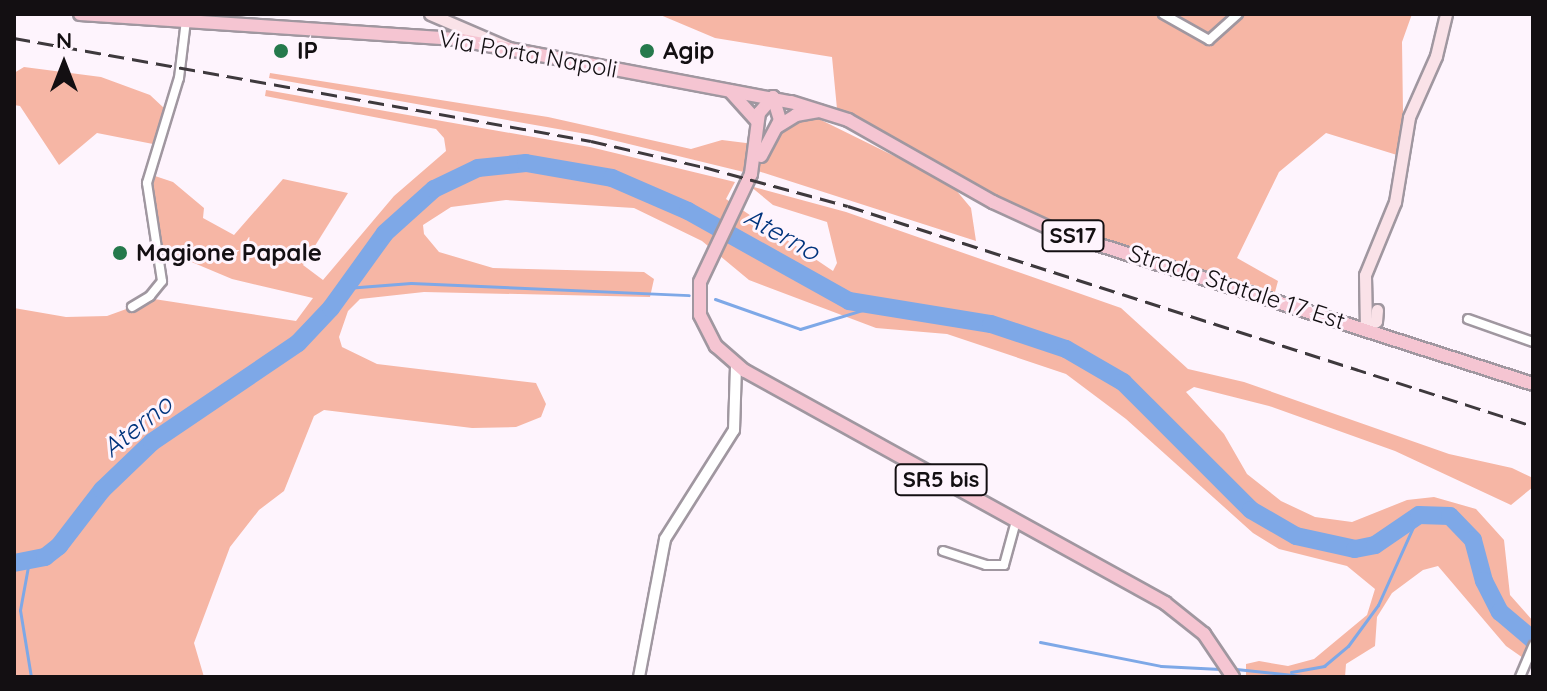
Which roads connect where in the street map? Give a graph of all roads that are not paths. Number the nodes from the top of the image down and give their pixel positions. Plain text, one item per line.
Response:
1 (80, 14) edge
2 (429, 14) edge
3 (1163, 14) edge
4 (1238, 14) edge
5 (1446, 14) edge
6 (186, 20) junction
7 (451, 23) junction
8 (437, 37) junction
9 (456, 39) junction
10 (509, 48) junction
11 (727, 89) junction
12 (773, 97) junction
13 (822, 111) junction
14 (758, 124) junction
15 (775, 130) junction
16 (735, 209) junction
17 (1366, 286) junction
18 (1364, 306) junction
19 (132, 307) dead end
20 (1377, 310) junction
21 (1468, 319) dead end
22 (1342, 320) junction
23 (1366, 328) junction
24 (1395, 338) junction
25 (1533, 342) edge
26 (736, 365) junction
27 (1533, 384) edge
28 (1016, 521) junction
29 (943, 551) dead end
30 (1533, 646) edge
31 (639, 677) edge
32 (1233, 677) edge
33 (1520, 677) edge

1 - 6 main road, Via Porta Napoli / SS17
2 - 7 main road
3 - 4 street
5 - 17 main road
6 - 8 main road, Via Porta Napoli / SS17
6 - 19 street
7 - 8 main road
7 - 9 main road
7 - 10 main road
8 - 9 main road, Via Porta Napoli / SS17
9 - 10 main road, Via Porta Napoli / SS17
10 - 11 main road, Via Porta Napoli / SS17
11 - 12 main road, Via Porta Napoli / SS17
11 - 14 main road
12 - 13 main road, Strada Statale 17 Est / SS17
12 - 14 main road, SR5 bis
12 - 15 main road
13 - 15 main road
13 - 22 main road, Strada Statale 17 Est / SS17
14 - 16 main road, SR5 bis
15 - 16 main road, SR5 bis
16 - 26 main road, SR5 bis
17 - 18 main road
17 - 20 main road
18 - 22 main road
18 - 23 main road
20 - 23 main road
20 - 24 main road
21 - 25 street
22 - 23 main road, Strada Statale 17 Est / SS17
23 - 24 main road, Strada Statale 17 Est / SS17
24 - 27 main road, Strada Statale 17 Est / SS17
26 - 28 main road, SR5 bis
26 - 31 street
28 - 29 street
28 - 32 main road, SR5 bis
30 - 33 street

